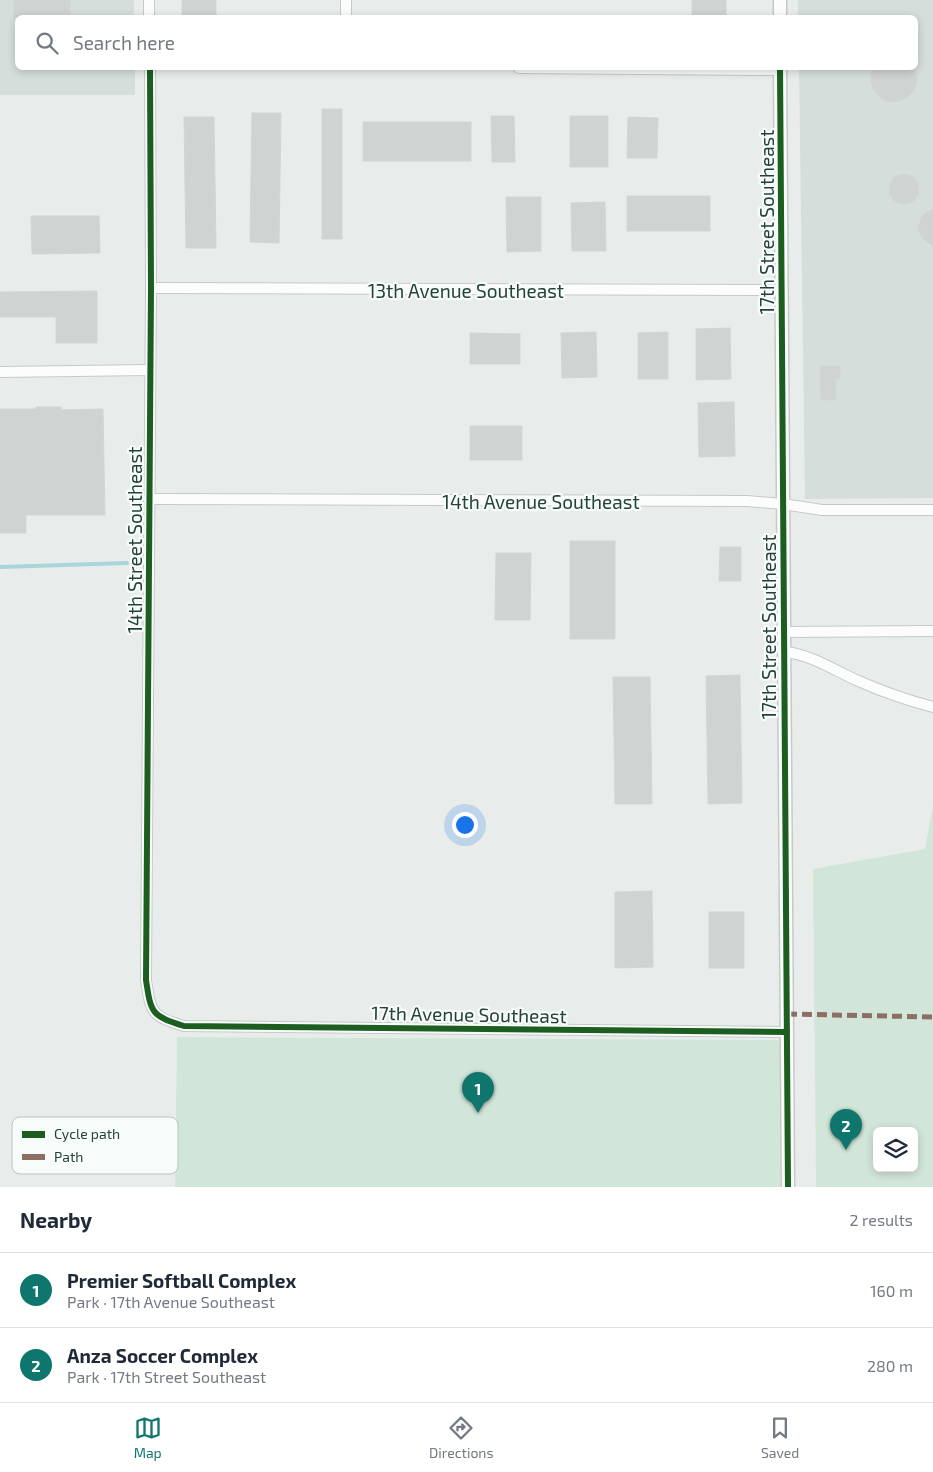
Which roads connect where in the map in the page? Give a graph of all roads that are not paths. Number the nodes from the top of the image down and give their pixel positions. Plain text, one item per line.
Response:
1 (149, 0) edge
2 (346, 0) edge
3 (780, 0) edge
4 (149, 15) edge
5 (346, 15) edge
6 (780, 15) edge
7 (150, 70) edge
8 (780, 70) edge
9 (151, 288) junction
10 (781, 290) junction
11 (150, 370) junction
12 (0, 372) edge
13 (149, 499) junction
14 (783, 504) junction
15 (933, 510) edge
16 (933, 631) edge
17 (783, 632) junction
18 (784, 652) junction
19 (933, 706) edge
20 (154, 1012) joint
21 (787, 1032) junction
22 (788, 1187) edge

1 - 4 street
2 - 5 street
3 - 6 street
7 - 9 street, 14th Street Southeast
8 - 10 street, 17th Street Southeast
9 - 10 street, 13th Avenue Southeast
9 - 11 street, 14th Street Southeast
10 - 14 street, 17th Street Southeast
11 - 12 street
11 - 13 street, 14th Street Southeast
13 - 14 street, 14th Avenue Southeast
13 - 20 street, 14th Street Southeast
14 - 15 street, 14th Avenue Southeast
14 - 17 street, 17th Street Southeast
16 - 17 street
17 - 18 street, 17th Street Southeast
18 - 19 street
18 - 21 street, 17th Street Southeast
20 - 21 street, 17th Avenue Southeast
21 - 22 street, 17th Street Southeast

